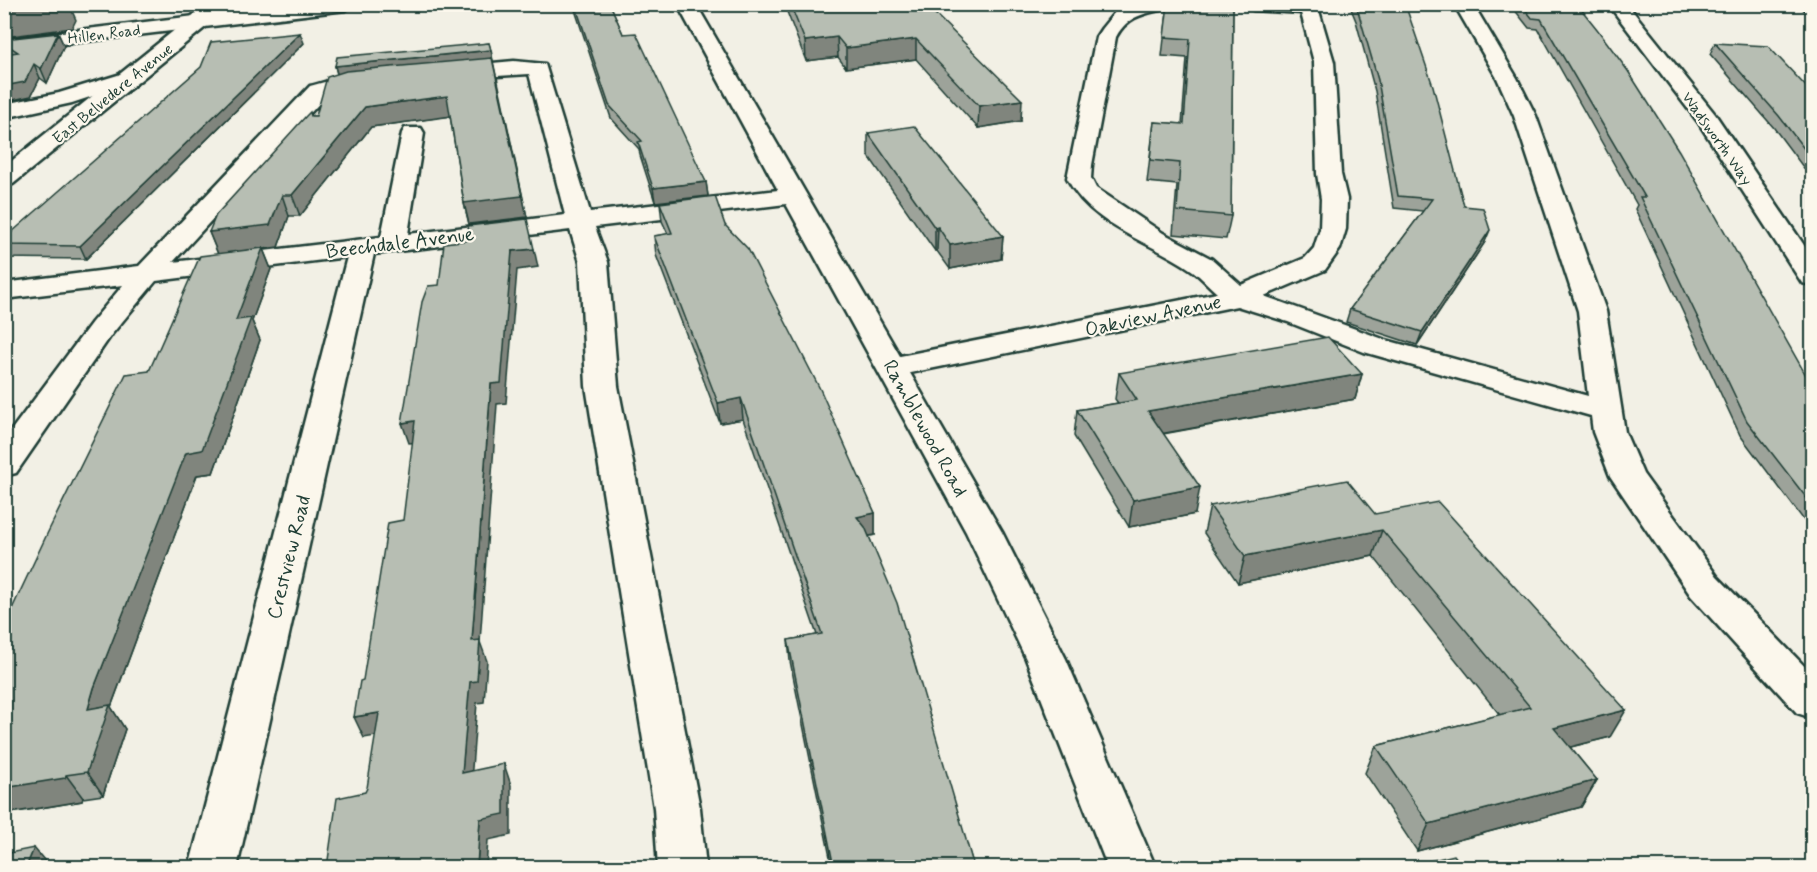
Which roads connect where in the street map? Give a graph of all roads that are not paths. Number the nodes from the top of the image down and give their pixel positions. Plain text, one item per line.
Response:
1 (218, 4) edge
2 (346, 4) edge
3 (686, 4) edge
4 (1161, 4) edge
5 (1253, 4) edge
6 (1463, 4) edge
7 (1617, 4) edge
8 (1309, 6) edge
9 (201, 21) junction
10 (4, 45) edge
11 (131, 77) junction
12 (4, 111) edge
13 (413, 133) dead end
14 (4, 179) edge
15 (796, 195) junction
16 (579, 220) junction
17 (378, 244) junction
18 (147, 274) junction
19 (1812, 277) edge
20 (4, 291) edge
21 (1239, 297) junction
22 (892, 367) junction
23 (1605, 410) junction
24 (4, 465) edge
25 (1812, 702) edge
26 (213, 867) edge
27 (682, 867) edge
28 (1132, 867) edge

1 - 9 street, East Belvedere Avenue
2 - 9 street, Hillen Road
3 - 15 street, Ramblewood Road
4 - 21 street
5 - 8 street
6 - 23 street
7 - 19 street, Wadsworth Way
8 - 21 street, Oakview Avenue
9 - 10 street, Hillen Road
9 - 11 street, East Belvedere Avenue
11 - 12 street
11 - 14 street, East Belvedere Avenue
13 - 17 street, Crestview Road
15 - 16 street, Beechdale Avenue
15 - 22 street, Ramblewood Road
16 - 17 street, Beechdale Avenue
16 - 18 street
16 - 27 street
17 - 18 street, Beechdale Avenue
17 - 26 street, Crestview Road
18 - 20 street, Beechdale Avenue
18 - 24 street
21 - 22 street, Oakview Avenue
21 - 23 street
22 - 28 street, Ramblewood Road
23 - 25 street

